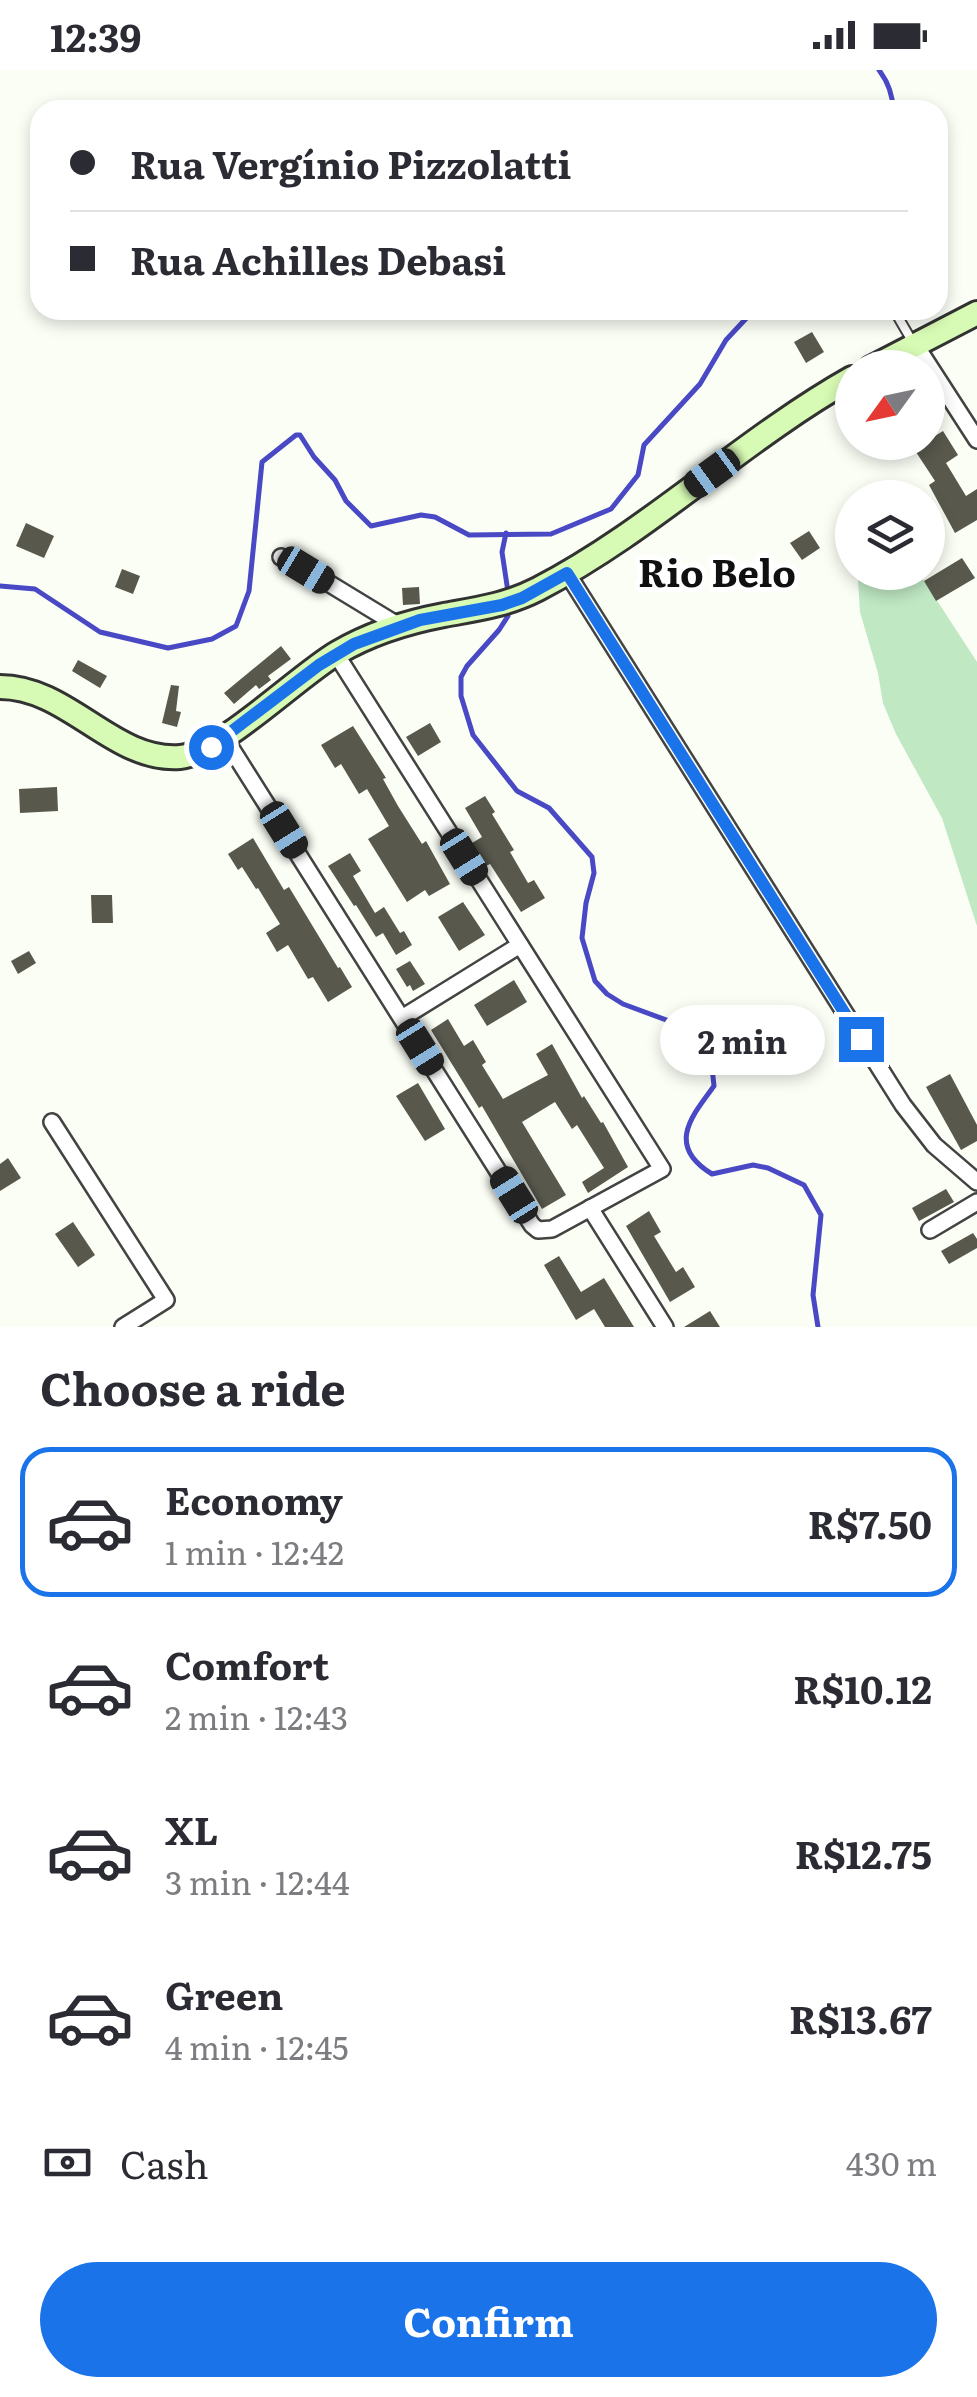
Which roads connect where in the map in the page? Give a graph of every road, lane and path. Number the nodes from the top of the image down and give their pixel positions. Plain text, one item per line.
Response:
1 (977, 313) edge
2 (900, 320) edge
3 (914, 344) junction
4 (903, 350) edge
5 (835, 389) edge
6 (977, 440) edge
7 (280, 557) dead end
8 (567, 573) junction
9 (398, 626) junction
10 (336, 654) junction
11 (0, 687) edge
12 (224, 737) junction
13 (520, 946) junction
14 (402, 1018) junction
15 (52, 1122) dead end
16 (977, 1182) edge
17 (977, 1202) edge
18 (590, 1208) junction
19 (930, 1230) dead end
20 (123, 1327) edge
21 (665, 1327) edge

1 - 3 street
2 - 3 lane
3 - 4 street
3 - 6 street
5 - 8 street
7 - 9 street
8 - 9 street
8 - 16 street
9 - 10 street
10 - 12 street
10 - 13 street
11 - 12 street
12 - 14 street
13 - 14 street
13 - 18 street
14 - 18 street
15 - 20 street
17 - 19 street
18 - 21 street

